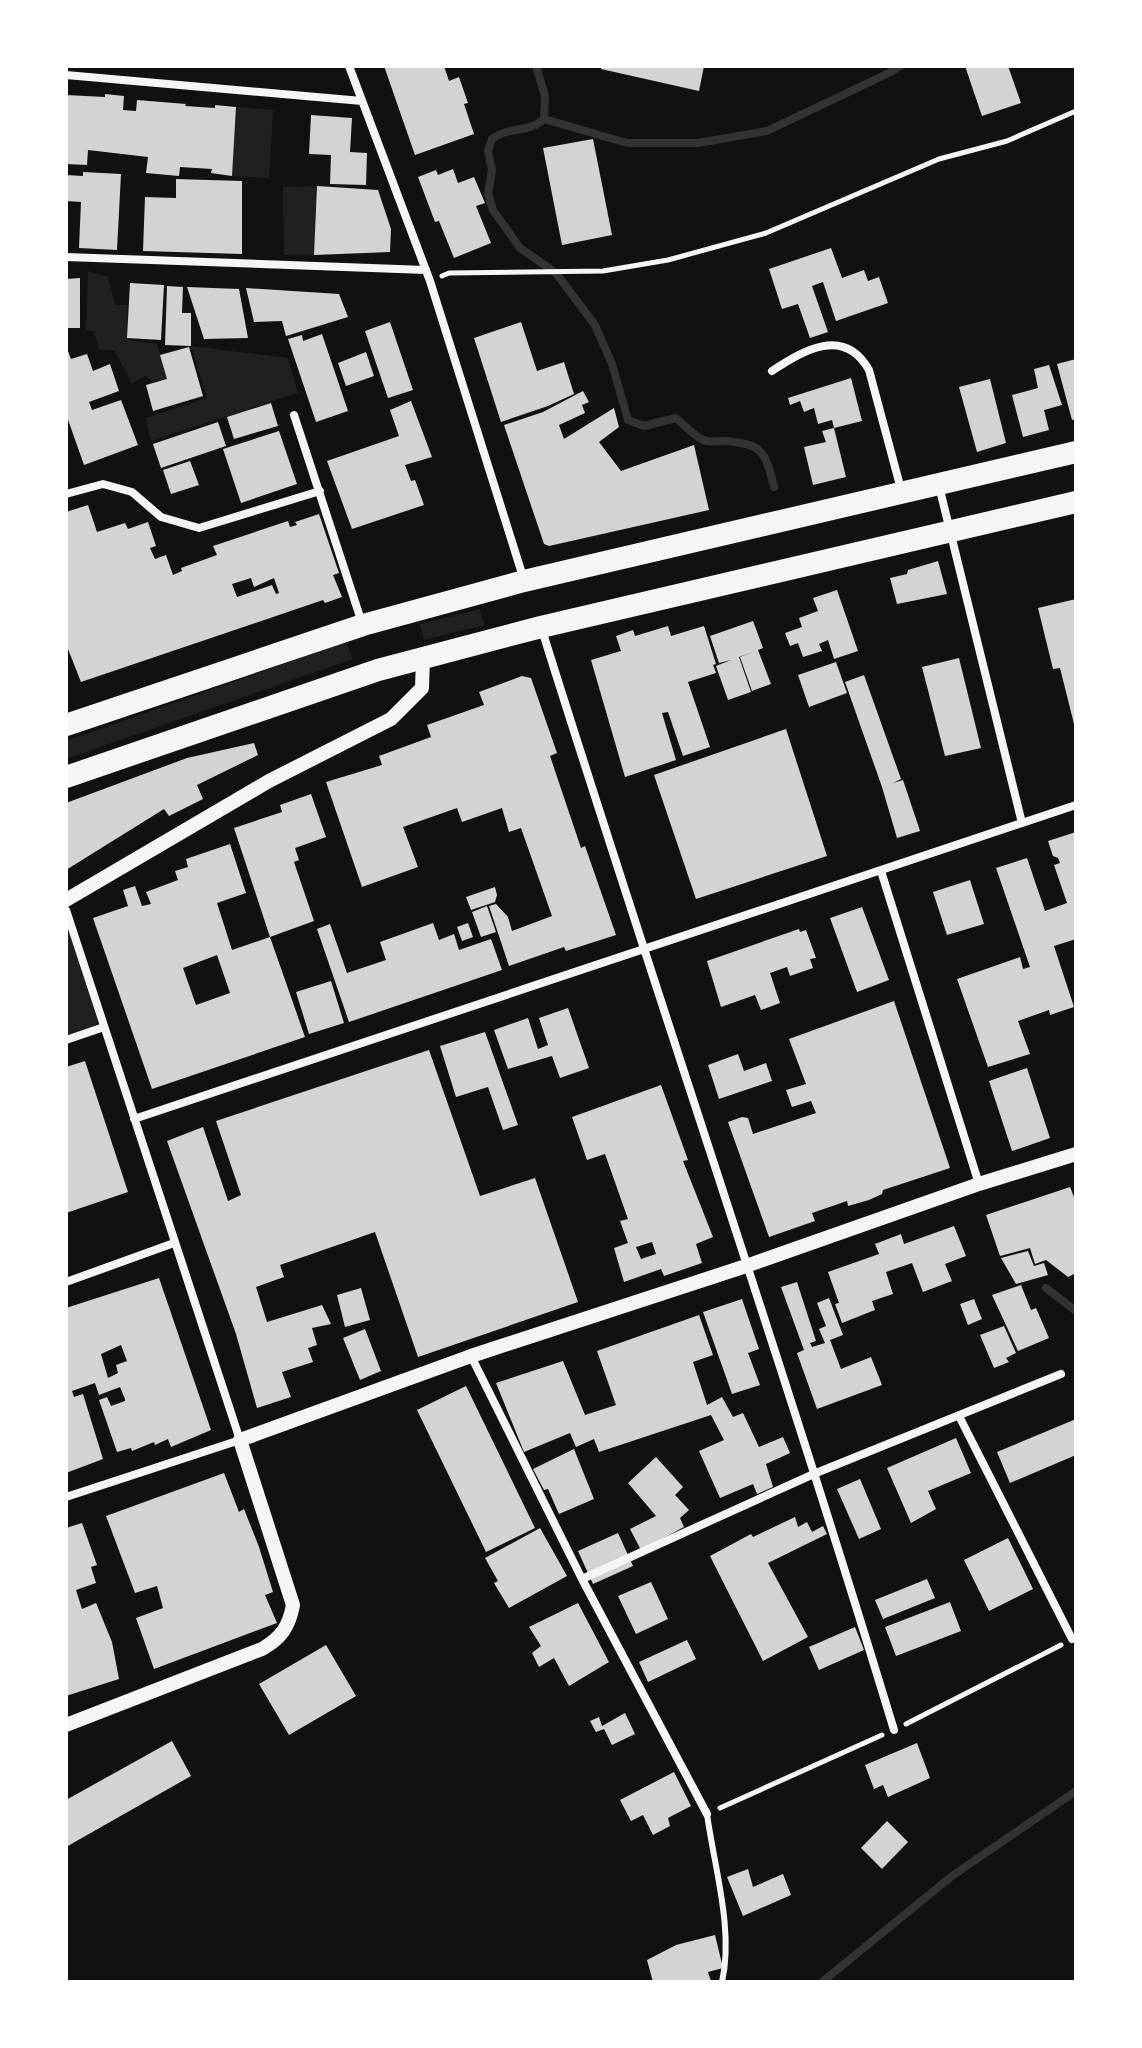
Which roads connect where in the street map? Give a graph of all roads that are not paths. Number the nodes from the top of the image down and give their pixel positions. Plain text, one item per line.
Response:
1 (349, 66) edge
2 (66, 75) edge
3 (362, 101) junction
4 (66, 257) edge
5 (426, 270) junction
6 (772, 371) dead end
7 (294, 415) dead end
8 (1076, 452) edge
9 (938, 485) junction
10 (320, 491) junction
11 (902, 493) junction
12 (66, 494) edge
13 (1076, 502) edge
14 (951, 532) junction
15 (524, 581) junction
16 (363, 625) junction
17 (541, 627) junction
18 (423, 658) junction
19 (66, 725) edge
20 (66, 777) edge
21 (1076, 805) edge
22 (1022, 823) junction
23 (881, 871) junction
24 (66, 900) edge
25 (66, 910) edge
26 (642, 948) junction
27 (104, 1027) junction
28 (66, 1040) edge
29 (134, 1119) junction
30 (1076, 1154) edge
31 (979, 1184) junction
32 (174, 1243) junction
33 (746, 1266) junction
34 (66, 1282) edge
35 (471, 1356) junction
36 (1061, 1374) dead end
37 (959, 1416) junction
38 (240, 1440) junction
39 (816, 1473) junction
40 (66, 1497) edge
41 (582, 1579) junction
42 (1072, 1639) dead end
43 (66, 1725) edge
44 (894, 1730) dead end
45 (707, 1814) joint
46 (722, 1982) edge

1 - 3 street
2 - 3 street
3 - 5 street
4 - 5 street
5 - 15 street
6 - 11 street
7 - 10 street
8 - 9 highway
9 - 11 highway
9 - 14 street
10 - 12 street
10 - 16 street
11 - 15 highway
13 - 14 highway
14 - 17 highway
14 - 22 street
15 - 16 highway
16 - 19 highway
17 - 18 highway
17 - 26 street
18 - 20 highway
18 - 24 street
21 - 22 street
22 - 23 street
23 - 26 street
23 - 31 street
25 - 27 street
26 - 29 street
26 - 33 street
27 - 28 street
27 - 29 street
29 - 32 street
30 - 31 street
31 - 33 street
32 - 34 street
32 - 38 street
33 - 35 street
33 - 39 street
35 - 38 street
35 - 41 street
36 - 37 street
37 - 39 street
37 - 42 street
38 - 40 street
38 - 43 street
39 - 41 street
39 - 44 street
41 - 45 street
45 - 46 lane

